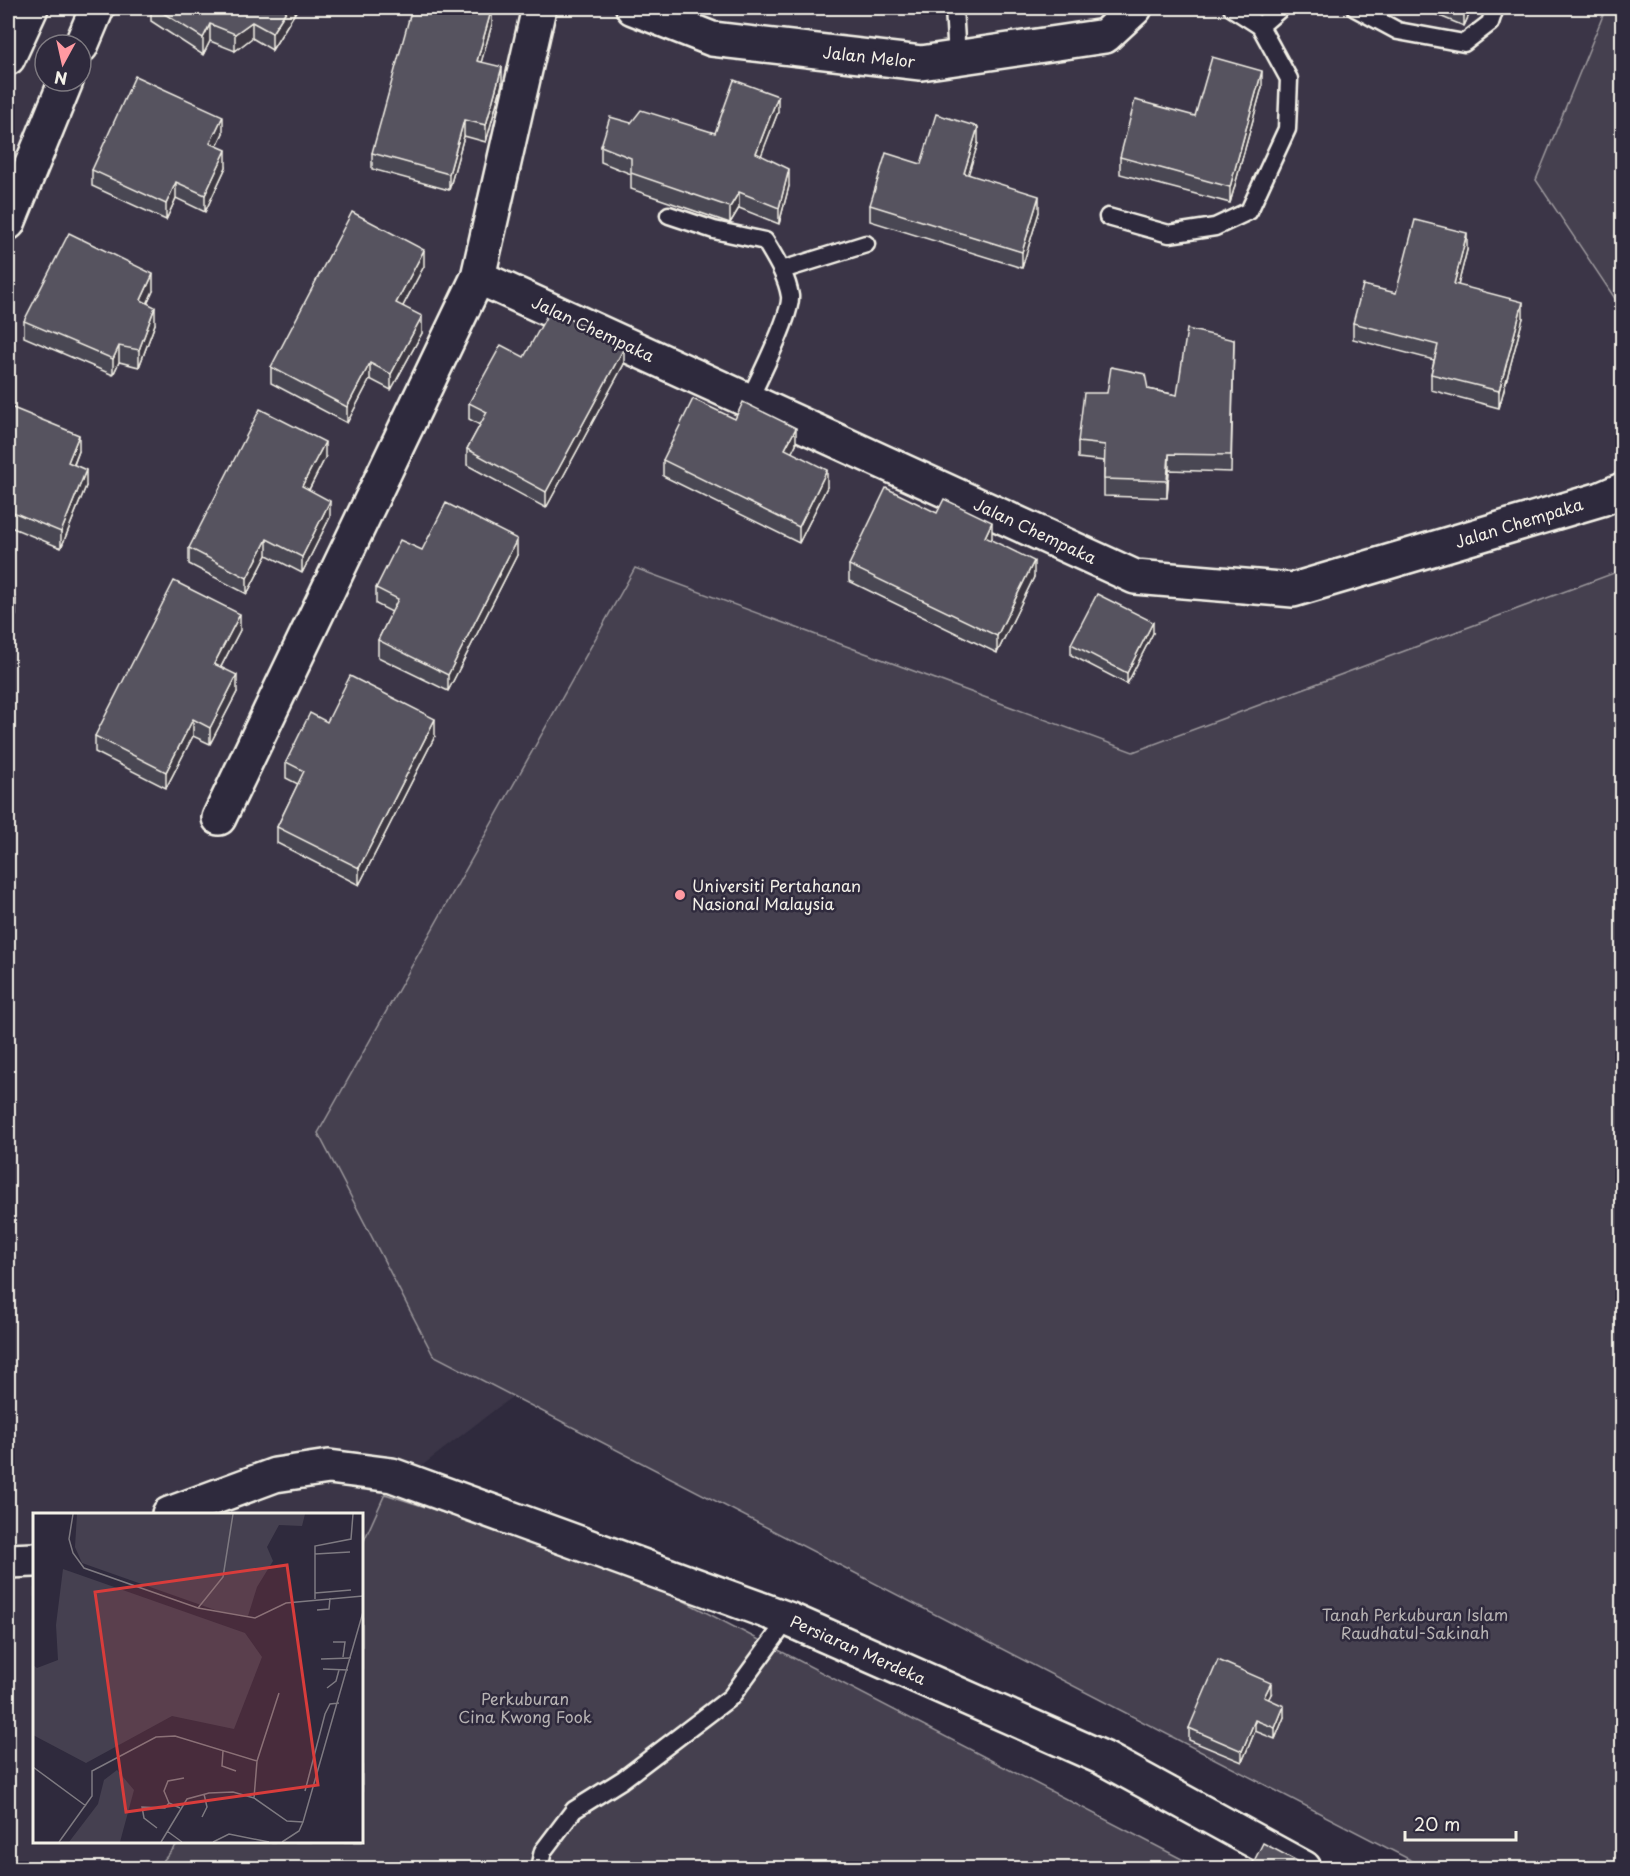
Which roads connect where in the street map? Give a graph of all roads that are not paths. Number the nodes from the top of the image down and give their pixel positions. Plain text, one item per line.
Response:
1 (31, 8) edge
2 (97, 8) edge
3 (539, 8) edge
4 (633, 8) edge
5 (954, 8) edge
6 (1135, 8) edge
7 (1232, 8) edge
8 (1281, 8) edge
9 (1355, 8) edge
10 (1495, 8) edge
11 (1260, 26) junction
12 (86, 33) edge
13 (8, 58) edge
14 (957, 58) junction
15 (61, 93) edge
16 (669, 215) edge
17 (1108, 217) dead end
18 (8, 223) edge
19 (866, 244) dead end
20 (782, 270) junction
21 (478, 277) junction
22 (750, 400) junction
23 (1623, 490) edge
24 (219, 818) dead end
25 (174, 1513) edge
26 (33, 1560) edge
27 (8, 1561) edge
28 (788, 1619) junction
29 (539, 1869) edge
30 (1304, 1869) edge

1 - 13 street
2 - 12 street
3 - 21 street
4 - 14 street, Jalan Melor
5 - 14 lane
6 - 14 street, Jalan Melor
7 - 11 lane
8 - 11 lane
9 - 10 lane
11 - 17 lane
15 - 18 street
16 - 20 lane
19 - 20 lane
20 - 22 lane
21 - 22 street, Jalan Chempaka
21 - 24 street
22 - 23 street, Jalan Chempaka
25 - 28 street, Persiaran Merdeka
26 - 27 street
28 - 29 lane
28 - 30 street, Persiaran Merdeka

